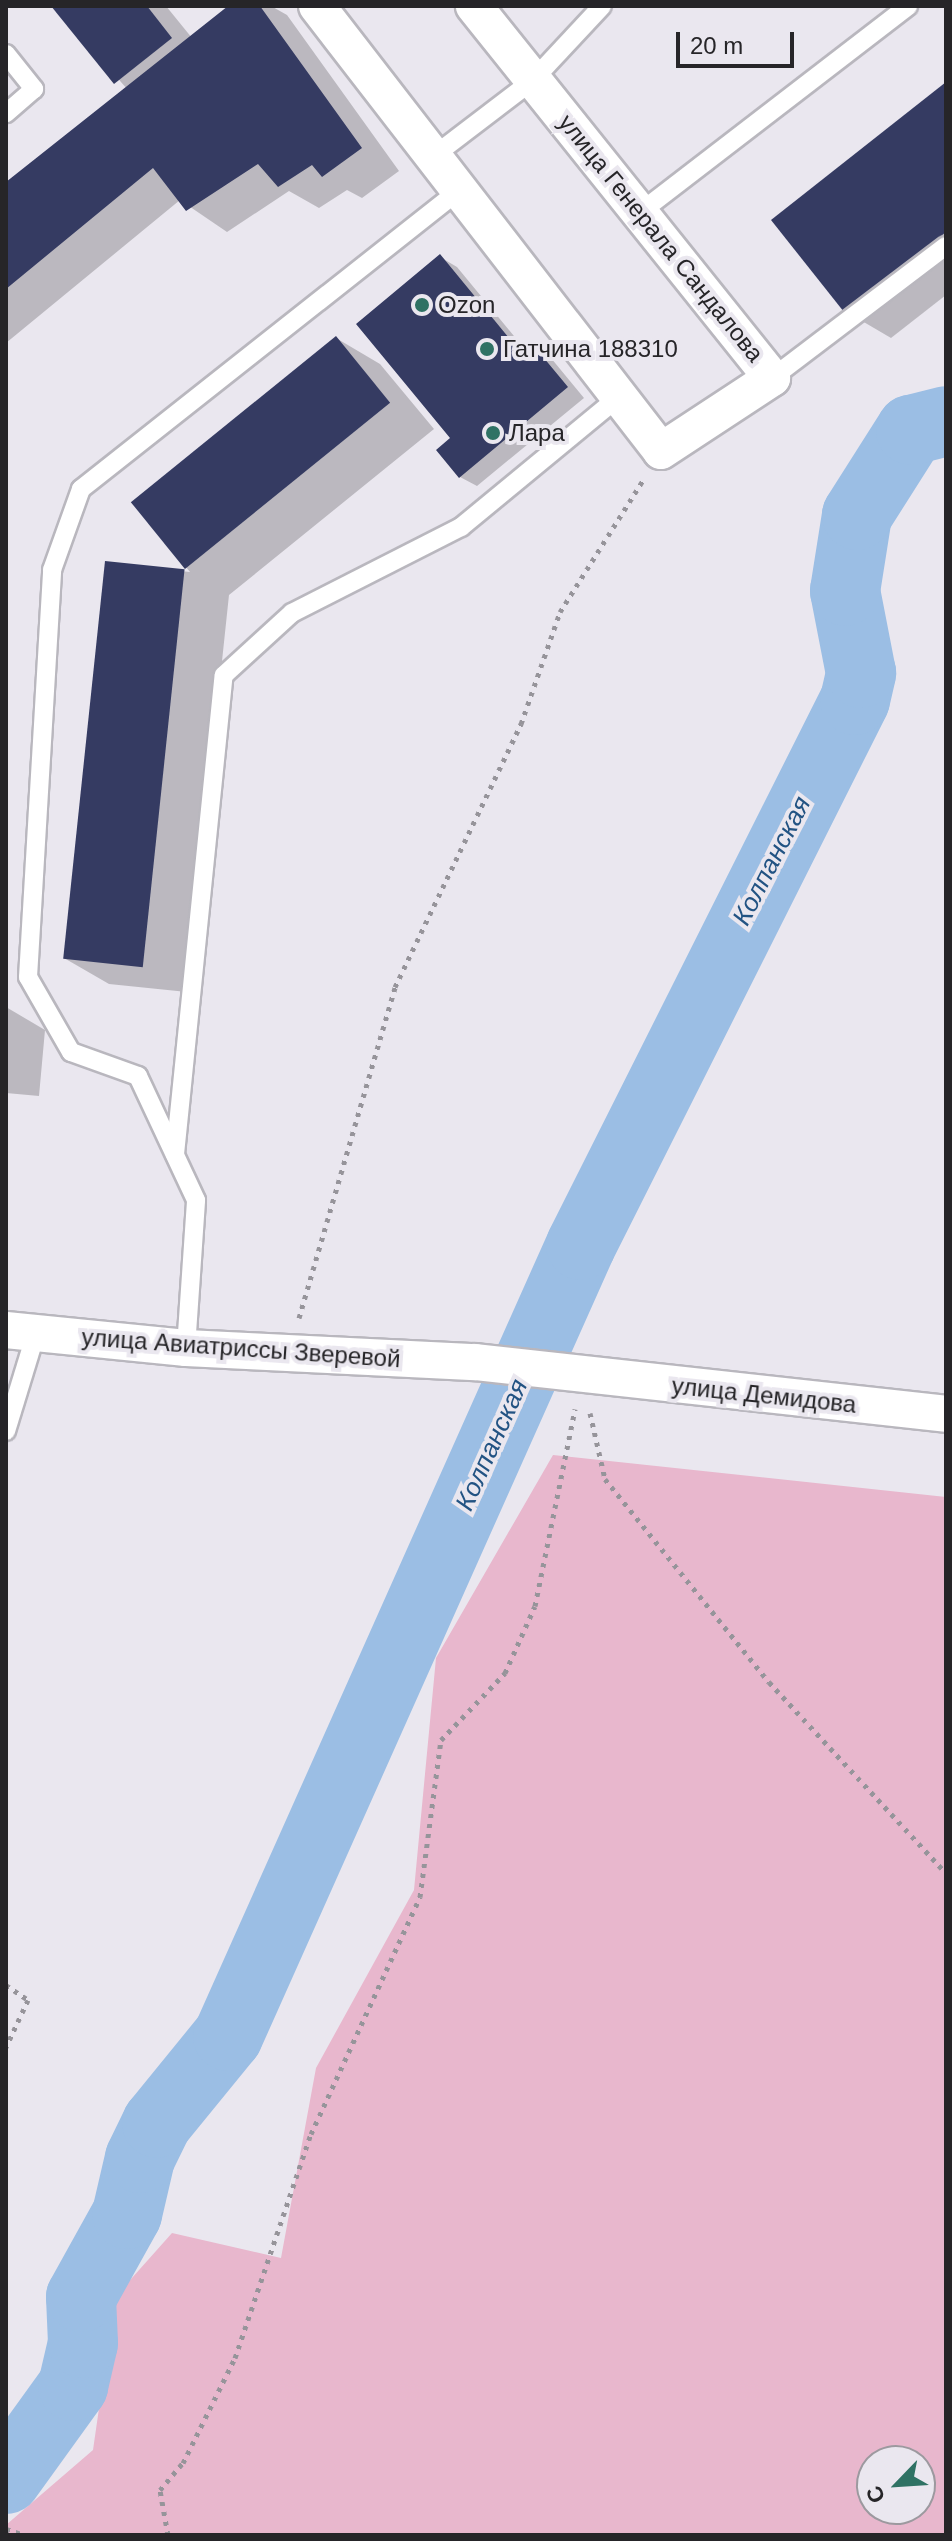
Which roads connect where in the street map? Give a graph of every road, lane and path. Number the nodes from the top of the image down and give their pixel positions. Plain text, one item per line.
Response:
1 (317, 6) edge
2 (474, 6) edge
3 (602, 6) edge
4 (908, 6) edge
5 (6, 54) edge
6 (533, 80) junction
7 (6, 113) edge
8 (435, 155) junction
9 (462, 188) junction
10 (642, 211) junction
11 (946, 246) edge
12 (772, 378) junction
13 (620, 396) junction
14 (661, 451) junction
15 (175, 1154) junction
16 (21, 1332) edge
17 (186, 1348) junction
18 (289, 1353) junction
19 (582, 1377) junction
20 (946, 1414) edge
21 (6, 1431) edge
22 (946, 1873) edge
23 (6, 1985) edge
24 (6, 2047) edge
25 (6, 2529) edge
26 (24, 2535) edge
27 (168, 2535) edge

1 - 8 street
2 - 6 street, улица Генерала Сандалова
3 - 6 lane
4 - 10 lane
5 - 7 lane
6 - 8 lane
6 - 10 street, улица Генерала Сандалова
8 - 9 street
9 - 13 street
9 - 15 lane
10 - 12 street, улица Генерала Сандалова
11 - 12 lane
12 - 14 street, улица Генерала Сандалова
13 - 14 street
13 - 15 lane
14 - 18 path
15 - 17 lane
16 - 17 street, улица Авиатриссы Зверевой
16 - 21 lane
17 - 18 street, улица Авиатриссы Зверевой
18 - 19 street, улица Авиатриссы Зверевой
19 - 20 street, улица Демидова
19 - 22 path
19 - 27 path
23 - 24 path
25 - 26 path

